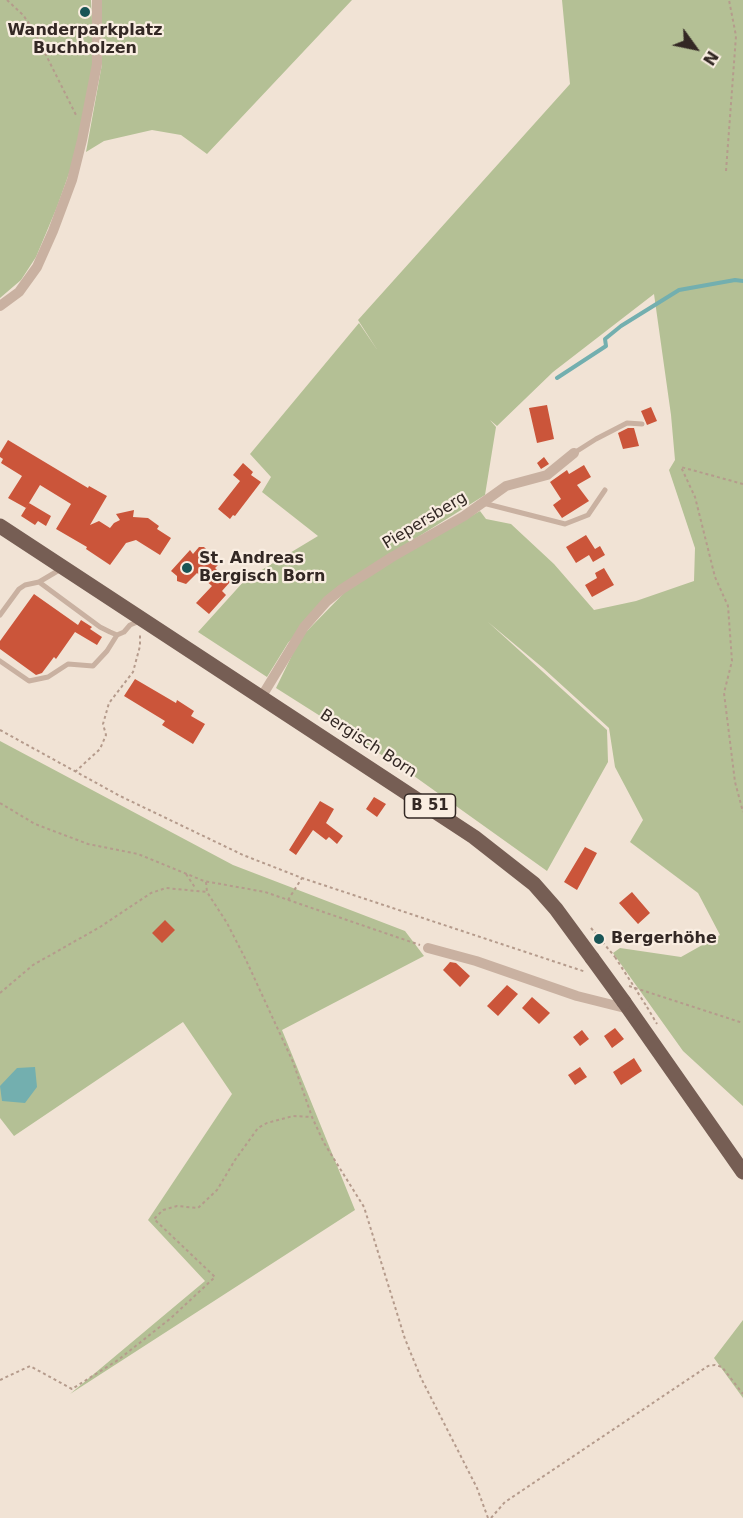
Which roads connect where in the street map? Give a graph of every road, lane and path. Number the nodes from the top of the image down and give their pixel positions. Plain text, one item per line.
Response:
1 (7, 0) edge
2 (97, 0) edge
3 (729, 0) edge
4 (82, 140) junction
5 (726, 171) dead end
6 (0, 306) edge
7 (642, 424) dead end
8 (574, 453) joint
9 (743, 484) edge
10 (605, 489) dead end
11 (483, 503) junction
12 (0, 526) edge
13 (64, 567) junction
14 (39, 582) junction
15 (0, 615) edge
16 (142, 626) junction
17 (117, 635) junction
18 (0, 661) edge
19 (262, 696) junction
20 (0, 730) edge
21 (75, 772) junction
22 (0, 803) edge
23 (743, 812) edge
24 (186, 874) junction
25 (302, 878) junction
26 (206, 882) junction
27 (196, 890) junction
28 (207, 892) junction
29 (288, 900) junction
30 (591, 928) dead end
31 (428, 948) joint
32 (590, 973) dead end
33 (622, 984) dead end
34 (0, 993) edge
35 (626, 1005) junction
36 (647, 1007) dead end
37 (743, 1023) edge
38 (312, 1117) junction
39 (743, 1172) edge
40 (0, 1380) edge
41 (743, 1394) edge
42 (489, 1518) edge

1 - 4 path
2 - 4 street
3 - 5 path
4 - 6 street
7 - 8 lane, Piepersberg
8 - 11 street, Piepersberg
9 - 23 path
10 - 11 lane
11 - 19 street, Piepersberg
12 - 13 main road, Bergisch Born / B 51
13 - 14 lane
13 - 16 main road, Bergisch Born / B 51
14 - 15 lane
14 - 17 lane
16 - 17 lane
16 - 19 main road, Bergisch Born / B 51
16 - 21 path
17 - 18 lane
19 - 35 main road, Bergisch Born / B 51, bridge
20 - 21 path
21 - 25 path
22 - 24 path
24 - 26 path
24 - 27 path
25 - 29 path
25 - 32 path
26 - 28 path
26 - 29 path
27 - 28 path
27 - 34 path
28 - 38 path
29 - 31 path
30 - 36 path, bridge
31 - 35 street
33 - 37 path
35 - 39 main road, Bergisch Born / B 51
38 - 40 path
38 - 42 path
41 - 42 path

